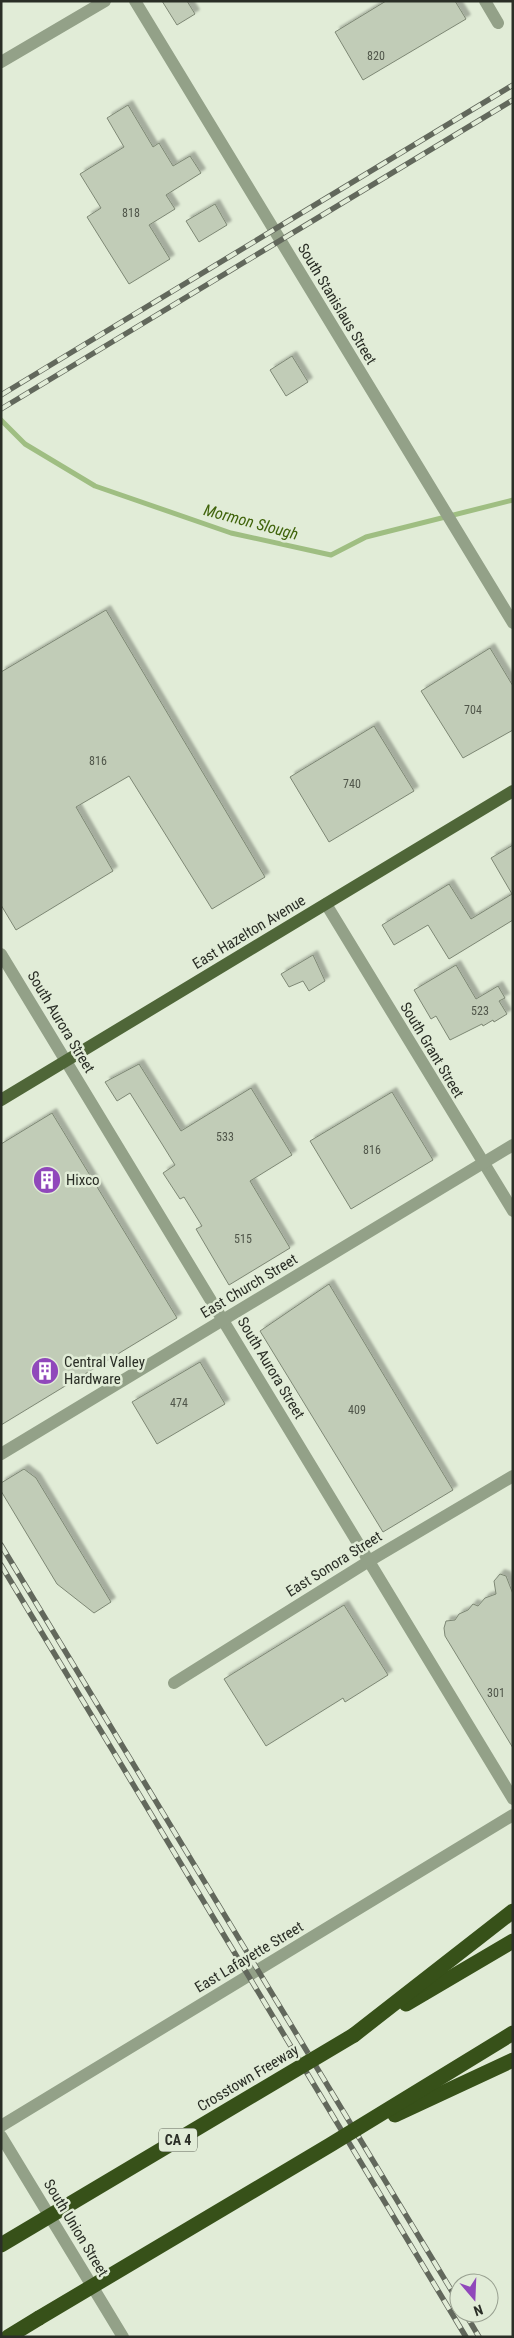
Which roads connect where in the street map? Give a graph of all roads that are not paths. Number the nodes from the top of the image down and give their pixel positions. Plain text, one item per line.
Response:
1 (105, 1) edge
2 (135, 1) edge
3 (485, 1) edge
4 (498, 23) dead end
5 (1, 62) edge
6 (513, 623) edge
7 (513, 791) edge
8 (326, 904) junction
9 (1, 954) edge
10 (66, 1061) junction
11 (1, 1100) edge
12 (513, 1146) edge
13 (483, 1164) junction
14 (513, 1210) edge
15 (223, 1321) junction
16 (1, 1454) edge
17 (513, 1476) edge
18 (369, 1561) junction
19 (174, 1683) dead end
20 (513, 1798) edge
21 (513, 1816) edge
22 (513, 1911) edge
23 (513, 1941) edge
24 (513, 2033) edge
25 (354, 2035) junction
26 (513, 2060) edge
27 (1, 2126) edge
28 (1, 2136) edge
29 (330, 2145) junction
30 (1, 2245) edge
31 (8, 2337) edge
32 (123, 2337) edge

1 - 5 street
2 - 6 street, South Stanislaus Street
3 - 4 street
7 - 8 main road, East Hazelton Avenue
8 - 10 main road, East Hazelton Avenue
8 - 13 street, South Grant Street
9 - 10 street, South Aurora Street
10 - 11 main road, East Hazelton Avenue
10 - 15 street, South Aurora Street
12 - 13 street, East Church Street
13 - 14 street, South Grant Street
13 - 15 street, East Church Street
15 - 16 street, East Church Street
15 - 18 street, South Aurora Street
17 - 18 street, East Sonora Street
18 - 19 street, East Sonora Street
18 - 20 street, South Aurora Street
21 - 27 street, East Lafayette Street
22 - 25 highway
23 - 25 highway, Crosstown Freeway / CA 4
24 - 29 highway, bridge
25 - 30 highway, Crosstown Freeway / CA 4, bridge
26 - 29 highway, bridge
28 - 32 street, South Union Street
29 - 31 highway, bridge

